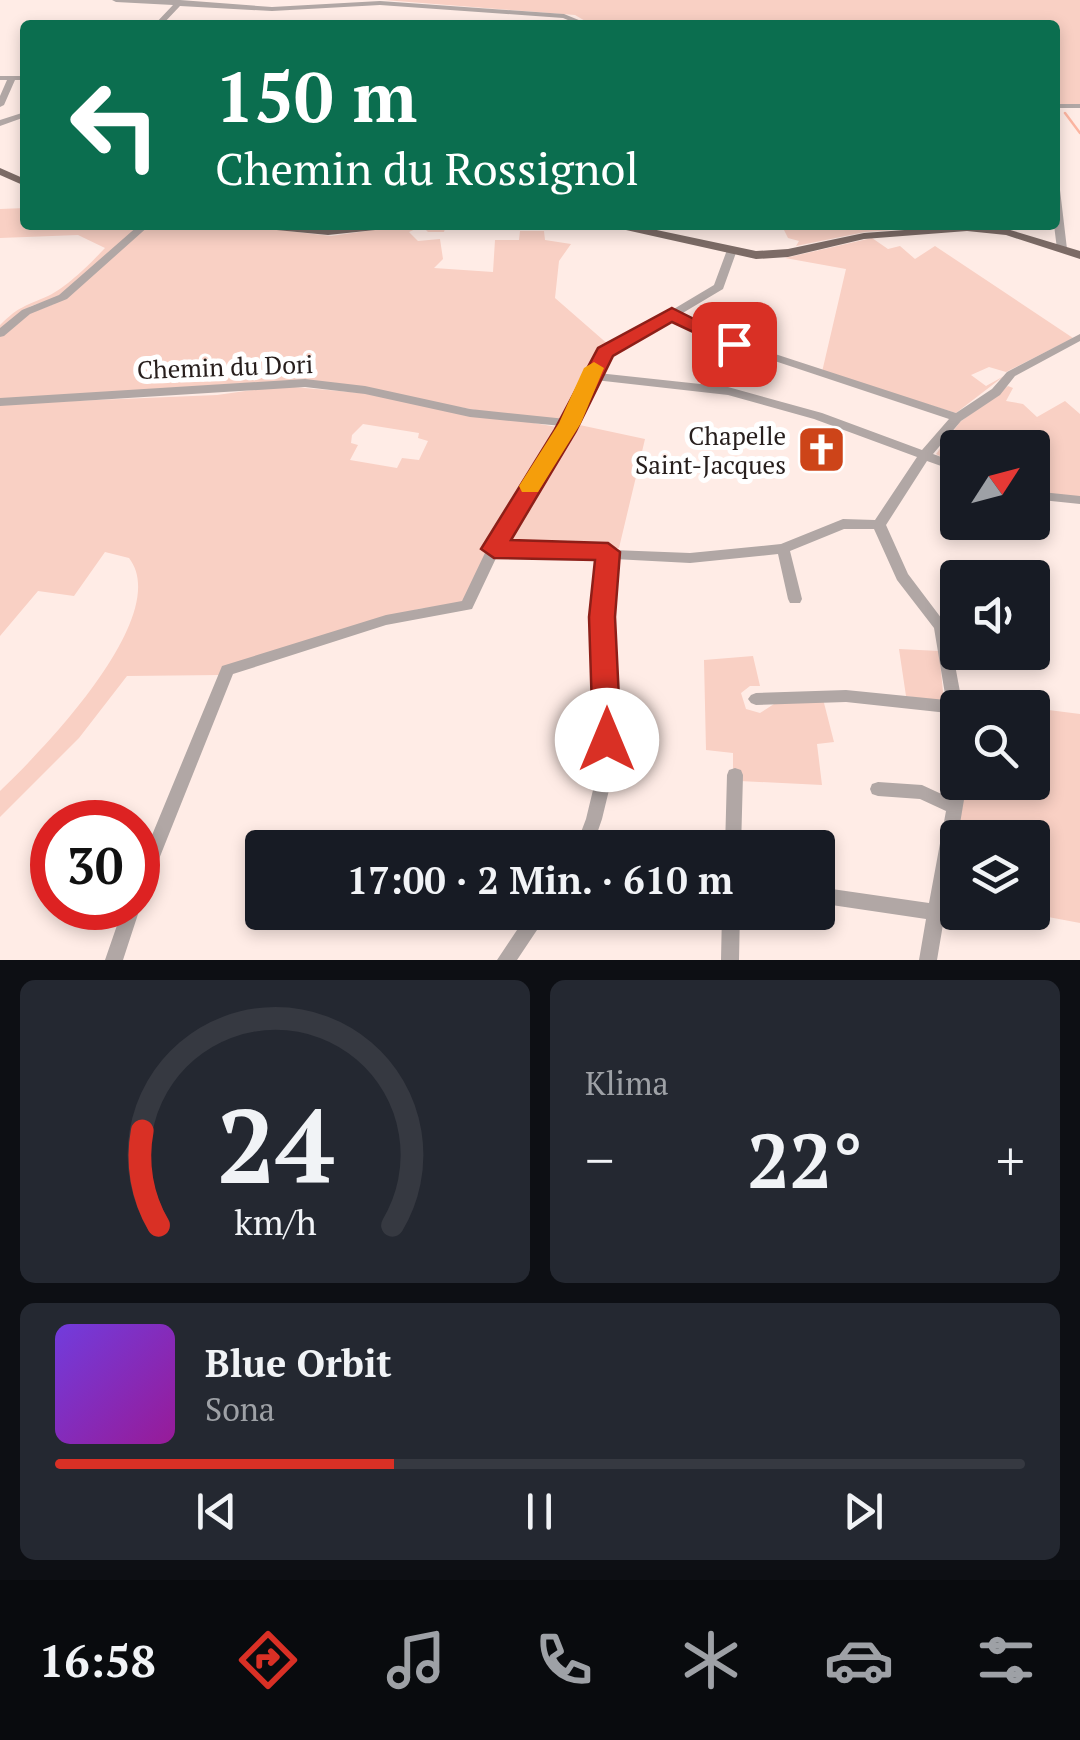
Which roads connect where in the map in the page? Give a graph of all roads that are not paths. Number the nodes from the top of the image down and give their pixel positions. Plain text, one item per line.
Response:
1 (116, 0) edge
2 (180, 2) edge
3 (380, 2) edge
4 (574, 20) edge
5 (0, 76) edge
6 (6, 87) edge
7 (0, 105) edge
8 (139, 230) edge
9 (300, 230) edge
10 (340, 230) edge
11 (640, 230) edge
12 (931, 230) edge
13 (990, 230) edge
14 (1060, 230) edge
15 (732, 250) junction
16 (1062, 250) junction
17 (1080, 255) edge
18 (672, 314) junction
19 (0, 334) edge
20 (1080, 337) edge
21 (592, 376) junction
22 (0, 402) edge
23 (958, 418) junction
24 (570, 423) junction
25 (926, 454) junction
26 (940, 460) edge
27 (1050, 497) edge
28 (1080, 500) edge
29 (879, 525) junction
30 (783, 548) junction
31 (494, 549) junction
32 (608, 552) junction
33 (812, 599) dead end
34 (951, 690) edge
35 (756, 698) dead end
36 (940, 706) edge
37 (735, 775) dead end
38 (878, 789) dead end
39 (955, 800) edge
40 (954, 807) junction
41 (590, 830) edge
42 (733, 830) edge
43 (160, 834) edge
44 (835, 897) edge
45 (935, 912) junction
46 (124, 930) edge
47 (527, 930) edge
48 (731, 930) edge
49 (114, 960) edge
50 (506, 960) edge
51 (730, 960) edge
52 (928, 960) edge

1 - 2 street
2 - 3 street
3 - 4 street
5 - 6 street
6 - 7 street
8 - 19 street
9 - 10 main road
11 - 15 main road
12 - 15 main road
13 - 16 main road
14 - 16 street
15 - 18 street
16 - 17 main road
18 - 21 street
18 - 23 street
20 - 23 street
21 - 24 street
21 - 25 street
22 - 24 street, Chemin du Dori
23 - 25 street
24 - 31 street
25 - 26 street
25 - 29 street
27 - 28 street
29 - 30 street
29 - 34 street
30 - 32 street
30 - 33 street
31 - 32 street
31 - 43 street
32 - 41 street
35 - 36 street
37 - 42 street
38 - 40 street
39 - 40 street
40 - 45 street
44 - 45 street
45 - 52 street
46 - 49 street
47 - 50 street
48 - 51 street

